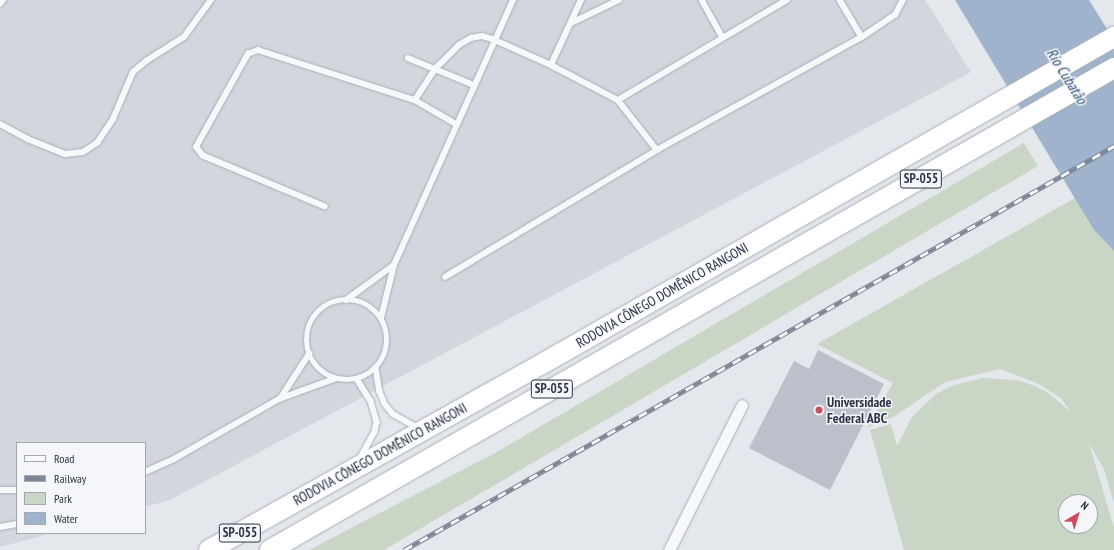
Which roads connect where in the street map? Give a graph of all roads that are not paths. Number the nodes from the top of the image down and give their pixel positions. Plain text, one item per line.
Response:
1 (3, 0) edge
2 (212, 0) edge
3 (513, 0) edge
4 (581, 0) edge
5 (620, 0) edge
6 (702, 0) edge
7 (787, 0) edge
8 (840, 0) edge
9 (903, 0) edge
10 (0, 4) edge
11 (570, 23) junction
12 (1114, 28) edge
13 (722, 36) junction
14 (862, 37) junction
15 (1114, 37) edge
16 (495, 40) junction
17 (408, 58) dead end
18 (551, 65) junction
19 (1114, 68) edge
20 (435, 69) junction
21 (1114, 80) edge
22 (474, 85) junction
23 (414, 100) junction
24 (618, 100) junction
25 (986, 111) junction
26 (0, 124) edge
27 (456, 124) junction
28 (1008, 129) junction
29 (657, 150) junction
30 (324, 207) dead end
31 (394, 265) junction
32 (445, 277) dead end
33 (346, 300) junction
34 (381, 318) junction
35 (309, 354) junction
36 (376, 368) junction
37 (334, 379) junction
38 (356, 379) junction
39 (279, 399) junction
40 (742, 405) dead end
41 (424, 430) junction
42 (355, 468) junction
43 (146, 472) edge
44 (0, 490) edge
45 (16, 490) edge
46 (16, 524) edge
47 (0, 527) edge
48 (209, 550) edge
49 (270, 550) edge
50 (670, 550) edge

1 - 10 lane
2 - 26 lane
3 - 16 lane
4 - 11 lane
5 - 11 lane
6 - 13 lane
7 - 13 lane
8 - 14 lane
9 - 14 lane
11 - 18 lane
12 - 25 highway
13 - 24 lane
14 - 29 lane
15 - 25 highway, RODOVIA CÔNEGO DOMÊNICO RANGONI / SP-055
16 - 18 lane
16 - 20 lane
16 - 22 lane
17 - 20 lane
18 - 24 lane
19 - 28 highway, RODOVIA CÔNEGO DOMÊNICO RANGONI / SP-055
20 - 22 lane
20 - 23 lane
21 - 28 highway
22 - 27 lane
23 - 27 lane
23 - 30 lane
24 - 29 lane
25 - 41 highway, RODOVIA CÔNEGO DOMÊNICO RANGONI / SP-055
27 - 31 lane
28 - 49 highway, RODOVIA CÔNEGO DOMÊNICO RANGONI / SP-055
29 - 32 lane
31 - 33 lane
31 - 34 lane
33 - 34 lane
33 - 35 lane
34 - 36 lane
35 - 37 lane
35 - 39 lane
36 - 38 lane
36 - 41 lane
37 - 38 lane
37 - 39 lane
38 - 42 lane
39 - 43 lane
40 - 50 street
41 - 42 highway, RODOVIA CÔNEGO DOMÊNICO RANGONI / SP-055
42 - 48 highway, RODOVIA CÔNEGO DOMÊNICO RANGONI / SP-055
44 - 45 lane
46 - 47 lane

